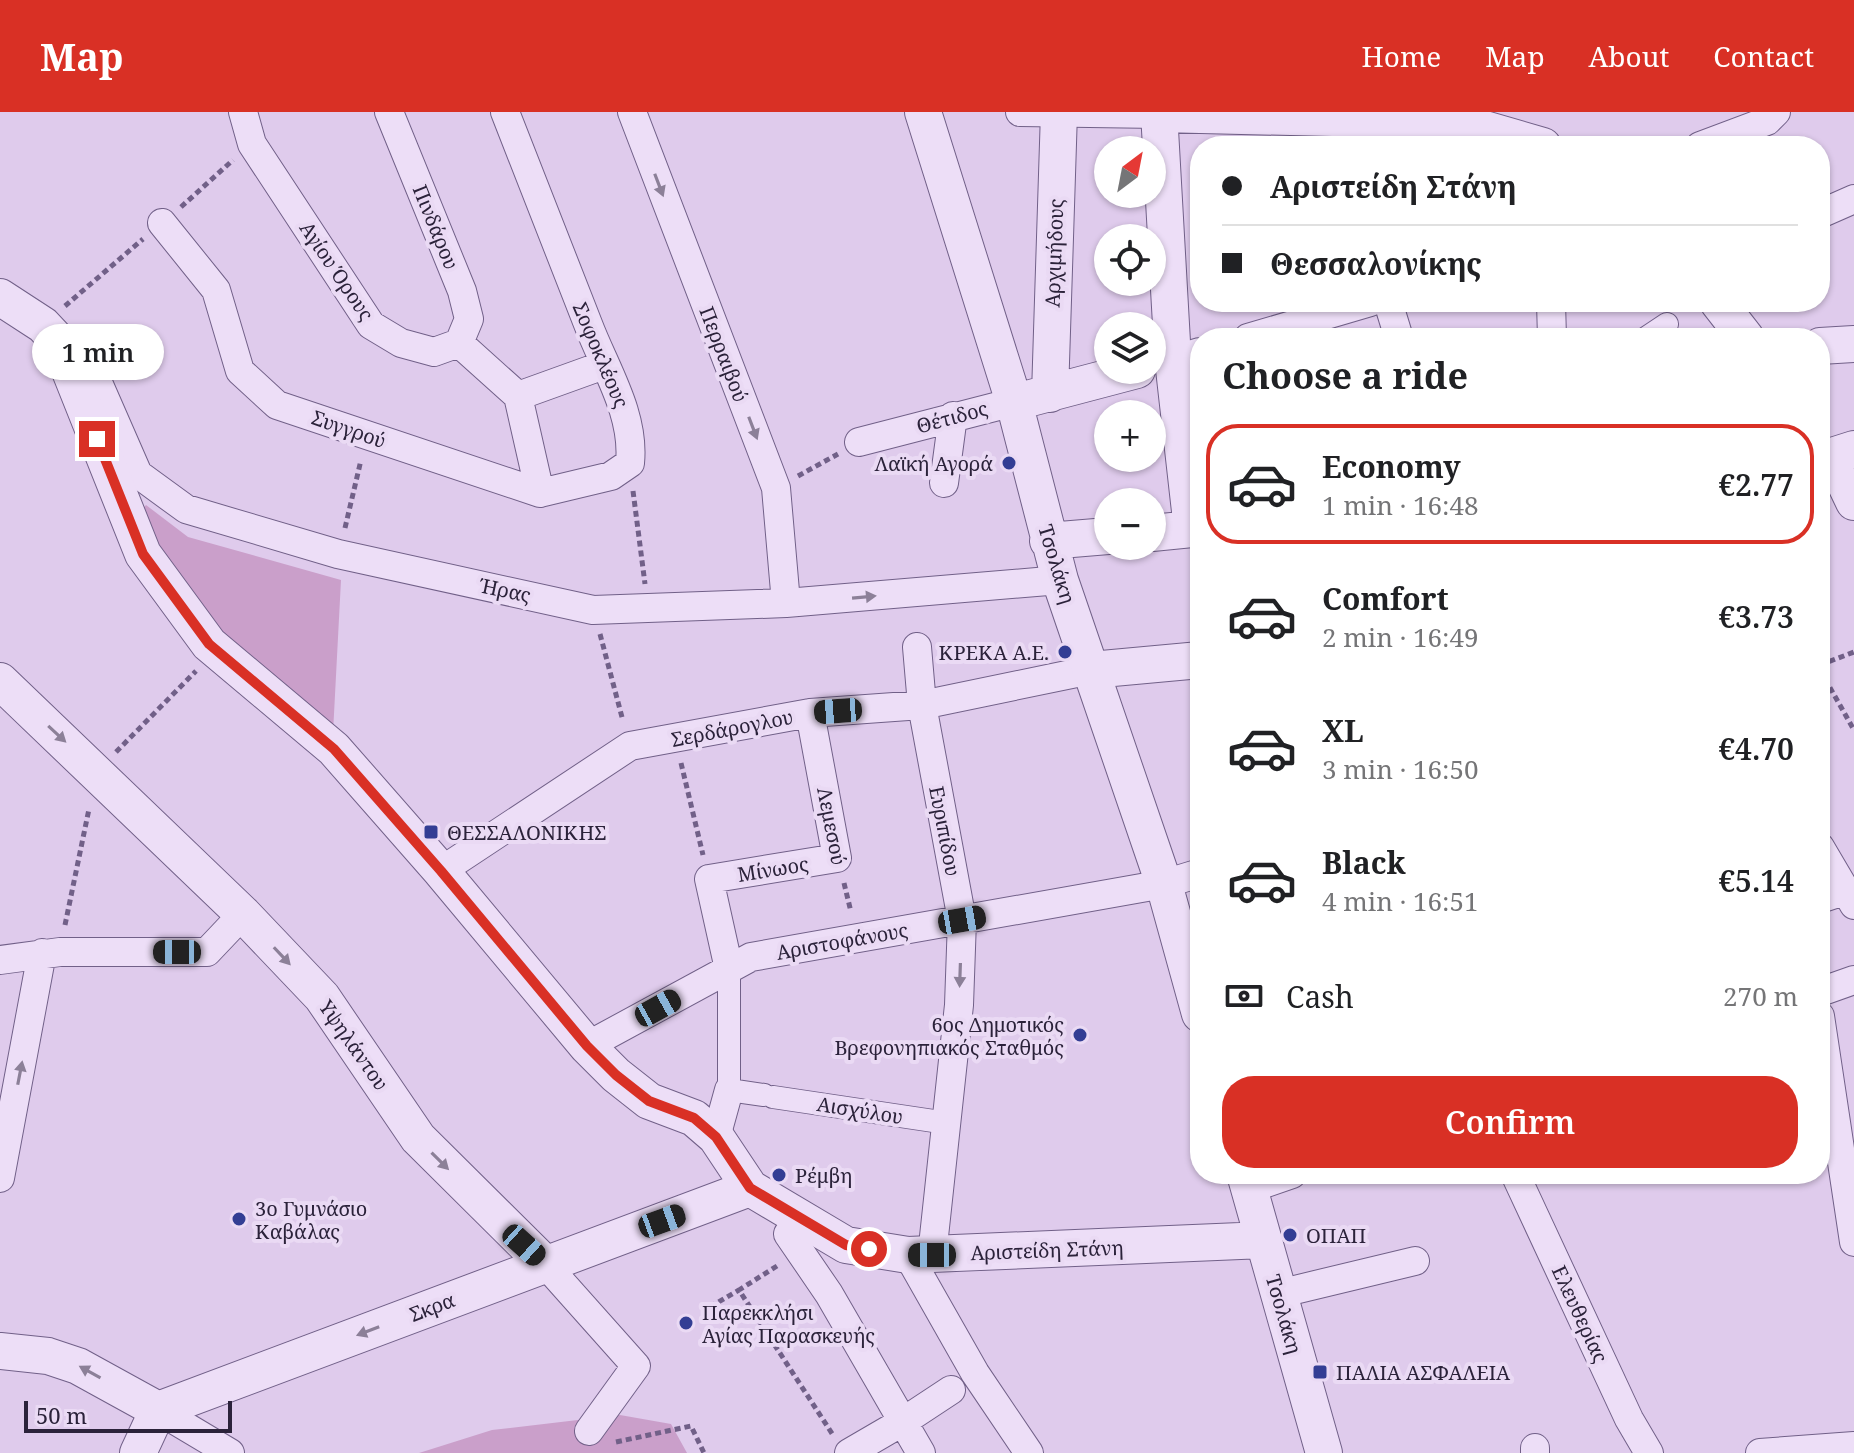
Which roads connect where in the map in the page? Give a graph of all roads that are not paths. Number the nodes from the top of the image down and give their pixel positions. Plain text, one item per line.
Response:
1 (243, 112) edge
2 (389, 112) edge
3 (505, 112) edge
4 (632, 112) edge
5 (923, 112) edge
6 (1020, 112) edge
7 (1059, 112) edge
8 (1776, 112) edge
9 (1159, 113) edge
10 (1457, 117) edge
11 (1331, 123) edge
12 (1513, 136) edge
13 (1727, 136) edge
14 (1854, 199) edge
15 (1830, 210) edge
16 (162, 223) dead end
17 (0, 297) edge
18 (1336, 312) edge
19 (1726, 312) edge
20 (1667, 324) dead end
21 (1282, 328) edge
22 (1661, 328) edge
23 (1740, 328) edge
24 (58, 341) junction
25 (459, 343) junction
26 (1854, 344) edge
27 (1830, 345) edge
28 (1175, 359) edge
29 (604, 365) junction
30 (1094, 382) edge
31 (1050, 394) junction
32 (518, 396) junction
33 (1014, 402) junction
34 (953, 416) junction
35 (859, 442) road end
36 (1835, 448) edge
37 (1190, 480) edge
38 (944, 483) dead end
39 (540, 493) junction
40 (1854, 502) edge
41 (1190, 530) edge
42 (1166, 532) edge
43 (1094, 537) edge
44 (1048, 541) junction
45 (1060, 580) junction
46 (786, 603) junction
47 (917, 647) dead end
48 (1190, 661) edge
49 (1091, 670) junction
50 (0, 681) edge
51 (922, 705) junction
52 (810, 713) junction
53 (837, 858) joint
54 (441, 871) junction
55 (1830, 872) edge
56 (1190, 876) edge
57 (1164, 884) junction
58 (1840, 898) edge
59 (243, 914) junction
60 (962, 920) junction
61 (42, 953) junction
62 (0, 960) edge
63 (1190, 960) edge
64 (729, 969) junction
65 (1854, 980) edge
66 (1830, 988) edge
67 (587, 1046) junction
68 (1830, 1082) edge
69 (729, 1090) junction
70 (947, 1123) junction
71 (716, 1137) junction
72 (0, 1178) edge
73 (1248, 1184) edge
74 (1520, 1184) edge
75 (750, 1188) junction
76 (788, 1234) dead end
77 (1264, 1240) junction
78 (1854, 1242) edge
79 (920, 1255) junction
80 (1415, 1261) dead end
81 (546, 1265) junction
82 (1278, 1294) junction
83 (0, 1351) edge
84 (951, 1390) dead end
85 (158, 1410) junction
86 (904, 1421) junction
87 (596, 1438) road end
88 (1854, 1446) edge
89 (843, 1447) edge
90 (138, 1453) edge
91 (230, 1453) edge
92 (921, 1453) edge
93 (1029, 1453) edge
94 (1324, 1453) edge
95 (1649, 1453) edge
96 (1760, 1453) edge

1 - 25 street, Αγίου Όρους
2 - 25 street, Πινδάρου
3 - 29 street, Σοφοκλέους
4 -> 46 street, Περραιβού
5 - 33 street, Τσολάκη
6 - 7 street
7 - 9 street
7 - 31 street, Αρχιμήδους
8 - 13 street
9 - 11 street
9 - 28 street
10 - 11 street
10 - 12 street
14 - 15 street
16 - 39 street, Συγγρού
17 - 24 street
18 - 21 street
19 - 23 street
20 - 22 street
24 - 46 street, Ήρας
24 - 54 street
25 - 32 street
26 - 27 street
28 - 37 street
29 - 32 street
29 - 39 street, Σοφοκλέους
30 - 31 street, Θέτιδος
31 - 33 street, Θέτιδος
32 - 39 street
33 - 34 street, Θέτιδος
33 - 44 street, Τσολάκη
34 - 35 street, Θέτιδος
34 - 38 street
36 - 40 street
41 - 42 street
43 - 44 street
44 - 45 street, Τσολάκη
46 -> 45 street, Ήρας
45 - 49 street, Τσολάκη
47 - 51 street, Ευριπίδου
48 - 49 street, Σερδάρογλου
49 - 51 street, Σερδάρογλου
49 - 57 street, Τσολάκη
50 -> 59 street, Υψηλάντου
51 - 52 street, Σερδάρογλου
51 - 60 street, Ευριπίδου
52 - 53 street, Λεμεσού
52 - 54 street, Σερδάρογλου
53 - 64 street, Μίνωος
54 - 67 street
55 - 58 street
56 - 57 street, Αριστοφάνους
57 - 60 street, Αριστοφάνους
57 - 63 street, Τσολάκη
59 - 61 street
59 -> 81 street, Υψηλάντου
60 - 64 street, Αριστοφάνους
60 -> 70 street, Ευριπίδου
61 - 62 street
72 -> 61 street
64 - 67 street, Αριστοφάνους
64 - 69 street
65 - 66 street
67 - 71 street
68 - 78 street
69 - 70 street, Αισχύλου
69 - 71 street
70 - 79 street, Ευριπίδου
71 - 75 street
73 - 77 street, Τσολάκη
74 - 95 street, Ελευθερίας
75 - 79 street, Αριστείδη Στάνη
75 - 81 street, Σκρα
76 - 86 street
77 - 79 street, Αριστείδη Στάνη
77 - 82 street, Τσολάκη
79 - 93 street
80 - 82 street
81 -> 85 street, Σκρα
81 - 87 street, Υψηλάντου
82 - 94 street, Τσολάκη
85 -> 83 street
84 - 86 street
85 - 90 street
85 - 91 street
86 - 89 street
86 - 92 street
88 - 96 street

